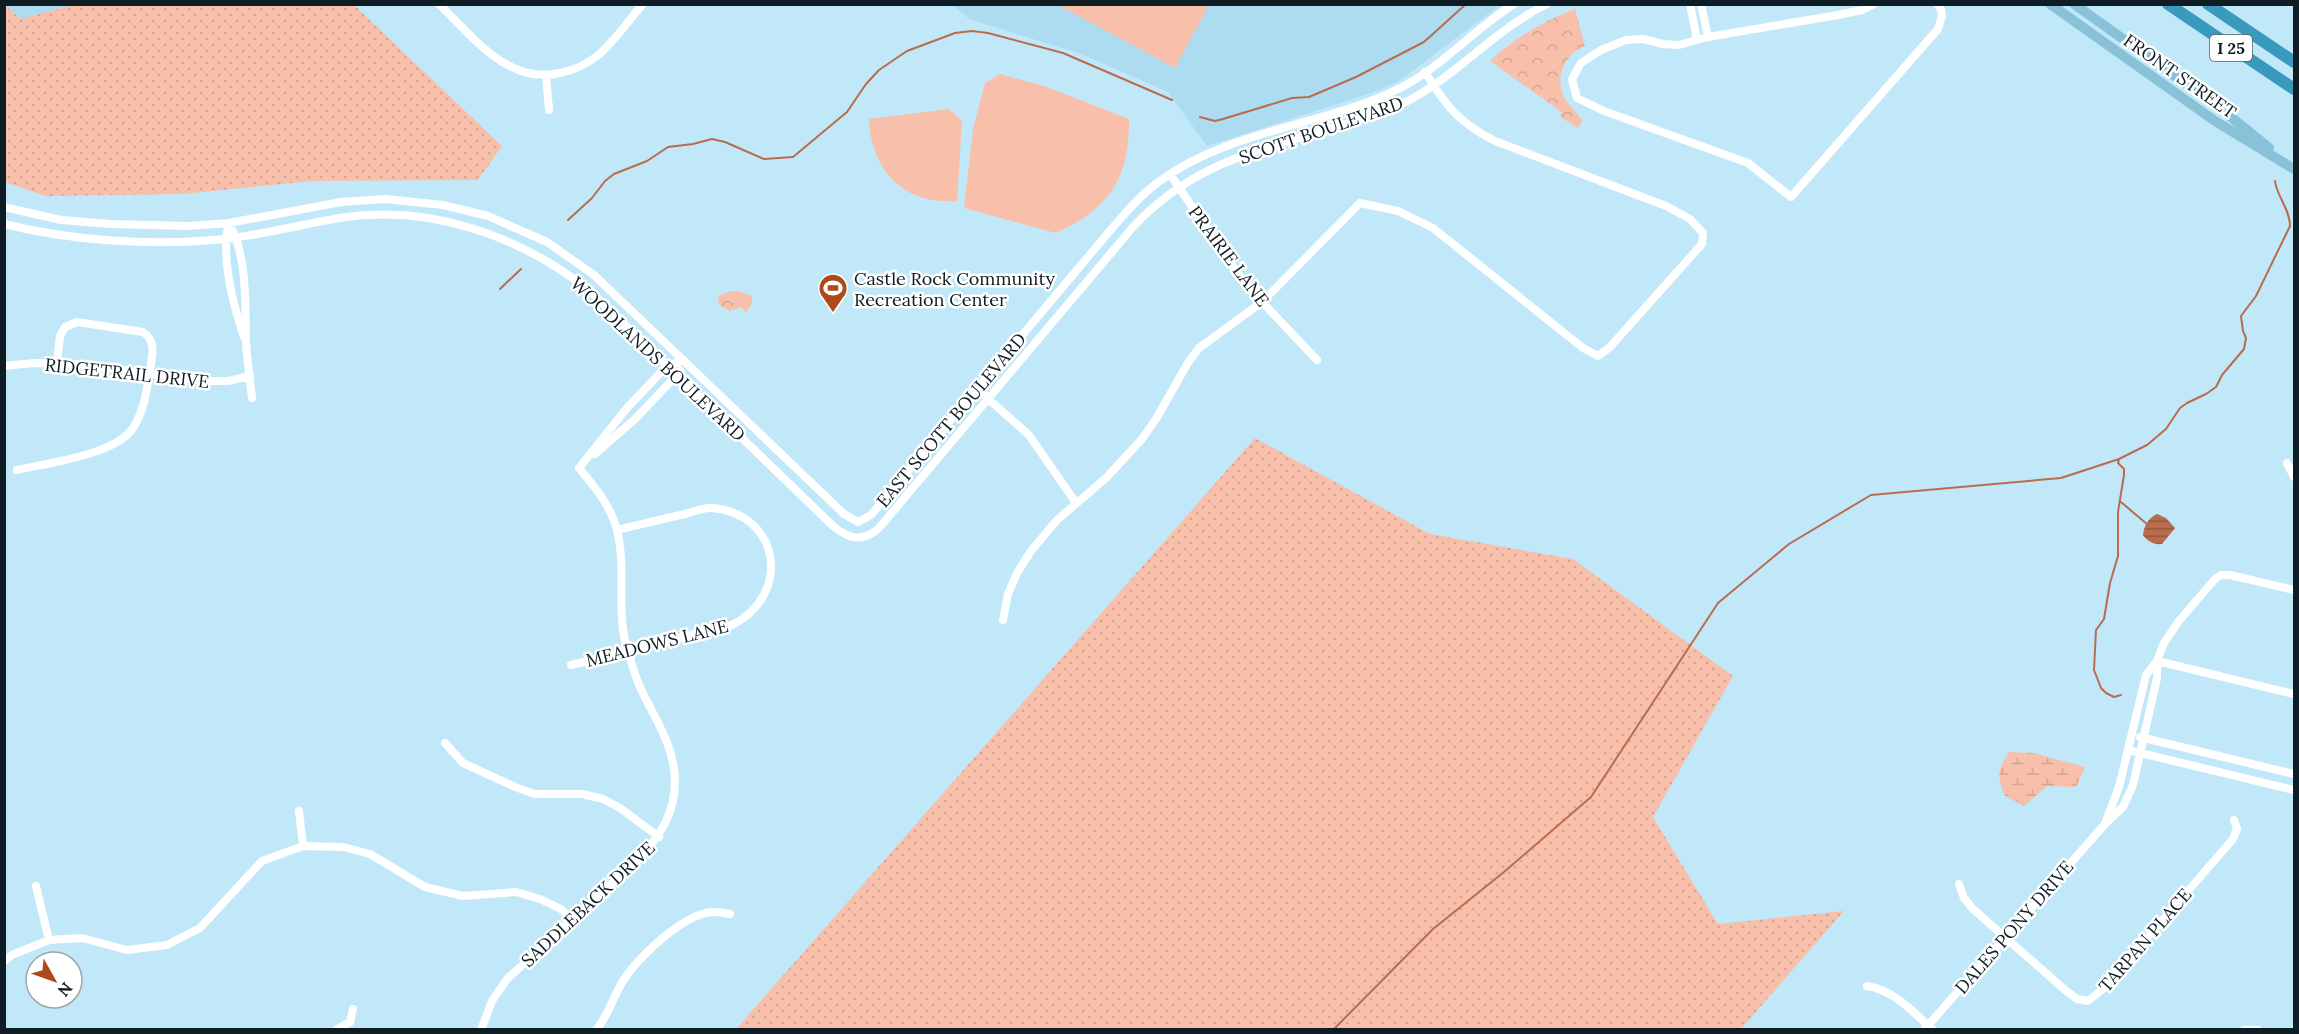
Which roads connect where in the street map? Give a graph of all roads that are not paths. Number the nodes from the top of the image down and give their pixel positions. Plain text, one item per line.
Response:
1 (439, 4) edge
2 (643, 4) edge
3 (1514, 4) edge
4 (1547, 4) edge
5 (1690, 4) edge
6 (1701, 4) edge
7 (1837, 4) edge
8 (1874, 4) edge
9 (1936, 4) edge
10 (2050, 4) edge
11 (2074, 4) edge
12 (2168, 4) edge
13 (2208, 4) edge
14 (1838, 15) junction
15 (1708, 37) junction
16 (1697, 40) junction
17 (2295, 62) edge
18 (1425, 72) junction
19 (546, 76) junction
20 (1433, 85) junction
21 (2295, 89) edge
22 (549, 110) dead end
23 (1257, 135) joint
24 (2295, 169) edge
25 (1170, 174) junction
26 (1179, 186) junction
27 (4, 207) edge
28 (229, 223) junction
29 (4, 224) edge
30 (237, 238) junction
31 (224, 239) junction
32 (1262, 302) junction
33 (246, 342) junction
34 (684, 360) junction
35 (1317, 360) dead end
36 (57, 363) junction
37 (4, 366) edge
38 (668, 366) junction
39 (150, 373) junction
40 (677, 375) junction
41 (250, 376) junction
42 (977, 389) junction
43 (252, 398) dead end
44 (989, 400) junction
45 (2287, 463) dead end
46 (579, 468) junction
47 (17, 470) dead end
48 (2295, 477) edge
49 (1076, 503) junction
50 (858, 522) joint
51 (617, 530) junction
52 (859, 539) joint
53 (2295, 590) edge
54 (1003, 620) dead end
55 (627, 650) junction
56 (2157, 661) junction
57 (571, 665) dead end
58 (2295, 693) edge
59 (2132, 735) junction
60 (2144, 738) junction
61 (445, 743) dead end
62 (2128, 750) junction
63 (2141, 753) junction
64 (2295, 774) edge
65 (2295, 790) edge
66 (299, 811) dead end
67 (2234, 820) dead end
68 (2105, 824) junction
69 (659, 837) junction
70 (303, 846) junction
71 (1959, 884) dead end
72 (36, 886) dead end
73 (730, 914) dead end
74 (573, 921) junction
75 (2004, 938) junction
76 (49, 940) junction
77 (4, 961) edge
78 (1867, 986) dead end
79 (353, 1009) dead end
80 (1928, 1028) edge
81 (336, 1029) edge
82 (481, 1029) edge
83 (596, 1029) edge
84 (2244, 1029) edge
85 (2258, 1029) edge

1 - 19 street
2 - 19 street
3 - 18 street, SCOTT BOULEVARD
4 - 20 street, SCOTT BOULEVARD
5 - 16 street
6 - 15 street
7 - 14 street
8 - 14 street
9 - 16 street
10 - 24 main road, FRONT STREET
11 - 24 main road, FRONT STREET
12 - 21 highway, I 25
13 - 17 highway, I 25
14 - 15 street
15 - 16 street
18 - 20 street
18 - 23 street, SCOTT BOULEVARD
19 - 22 street
20 - 26 street, SCOTT BOULEVARD
20 - 32 street
23 - 25 street, EAST SCOTT BOULEVARD
25 - 26 street, PRAIRIE LANE
25 - 42 street, EAST SCOTT BOULEVARD
26 - 32 street, PRAIRIE LANE
26 - 44 street, EAST SCOTT BOULEVARD
27 - 28 street, WOODLANDS BOULEVARD
28 - 30 street
28 - 31 street
28 - 34 street, WOODLANDS BOULEVARD
29 - 31 street, WOODLANDS BOULEVARD
30 - 31 street, WOODLANDS BOULEVARD
30 - 33 street
30 - 38 street, WOODLANDS BOULEVARD
31 - 33 street
32 - 35 street, PRAIRIE LANE
32 - 49 street
33 - 41 street
34 - 38 street
34 - 40 street
34 - 50 street, WOODLANDS BOULEVARD
36 - 37 street, RIDGETRAIL DRIVE
36 - 39 street, RIDGETRAIL DRIVE
36 - 39 street
38 - 40 street, WOODLANDS BOULEVARD
38 - 46 street
39 - 41 street, RIDGETRAIL DRIVE
39 - 47 street
40 - 46 street
40 - 52 street, WOODLANDS BOULEVARD
41 - 43 street
42 - 44 street
42 - 50 street, EAST SCOTT BOULEVARD
44 - 49 street
44 - 52 street, EAST SCOTT BOULEVARD
45 - 48 street
46 - 51 street, SADDLEBACK DRIVE
49 - 54 street
51 - 55 street, SADDLEBACK DRIVE
51 - 55 street, MEADOWS LANE
53 - 56 street, DALES PONY DRIVE
55 - 57 street, MEADOWS LANE
55 - 69 street, SADDLEBACK DRIVE
56 - 58 street
56 - 59 street, DALES PONY DRIVE
56 - 60 street, DALES PONY DRIVE
59 - 60 street
59 - 62 street, DALES PONY DRIVE
60 - 63 street, DALES PONY DRIVE
60 - 64 street
61 - 69 street
62 - 63 street
62 - 68 street, DALES PONY DRIVE
63 - 65 street
63 - 68 street, DALES PONY DRIVE
66 - 70 street
67 - 75 street, TARPAN PLACE
68 - 75 street, DALES PONY DRIVE
69 - 74 street, SADDLEBACK DRIVE
70 - 74 street
70 - 76 street
71 - 75 street, TARPAN PLACE
72 - 76 street
73 - 83 street
74 - 82 street, SADDLEBACK DRIVE
75 - 80 street, DALES PONY DRIVE
76 - 77 street
78 - 80 street
79 - 81 street
84 - 85 street

